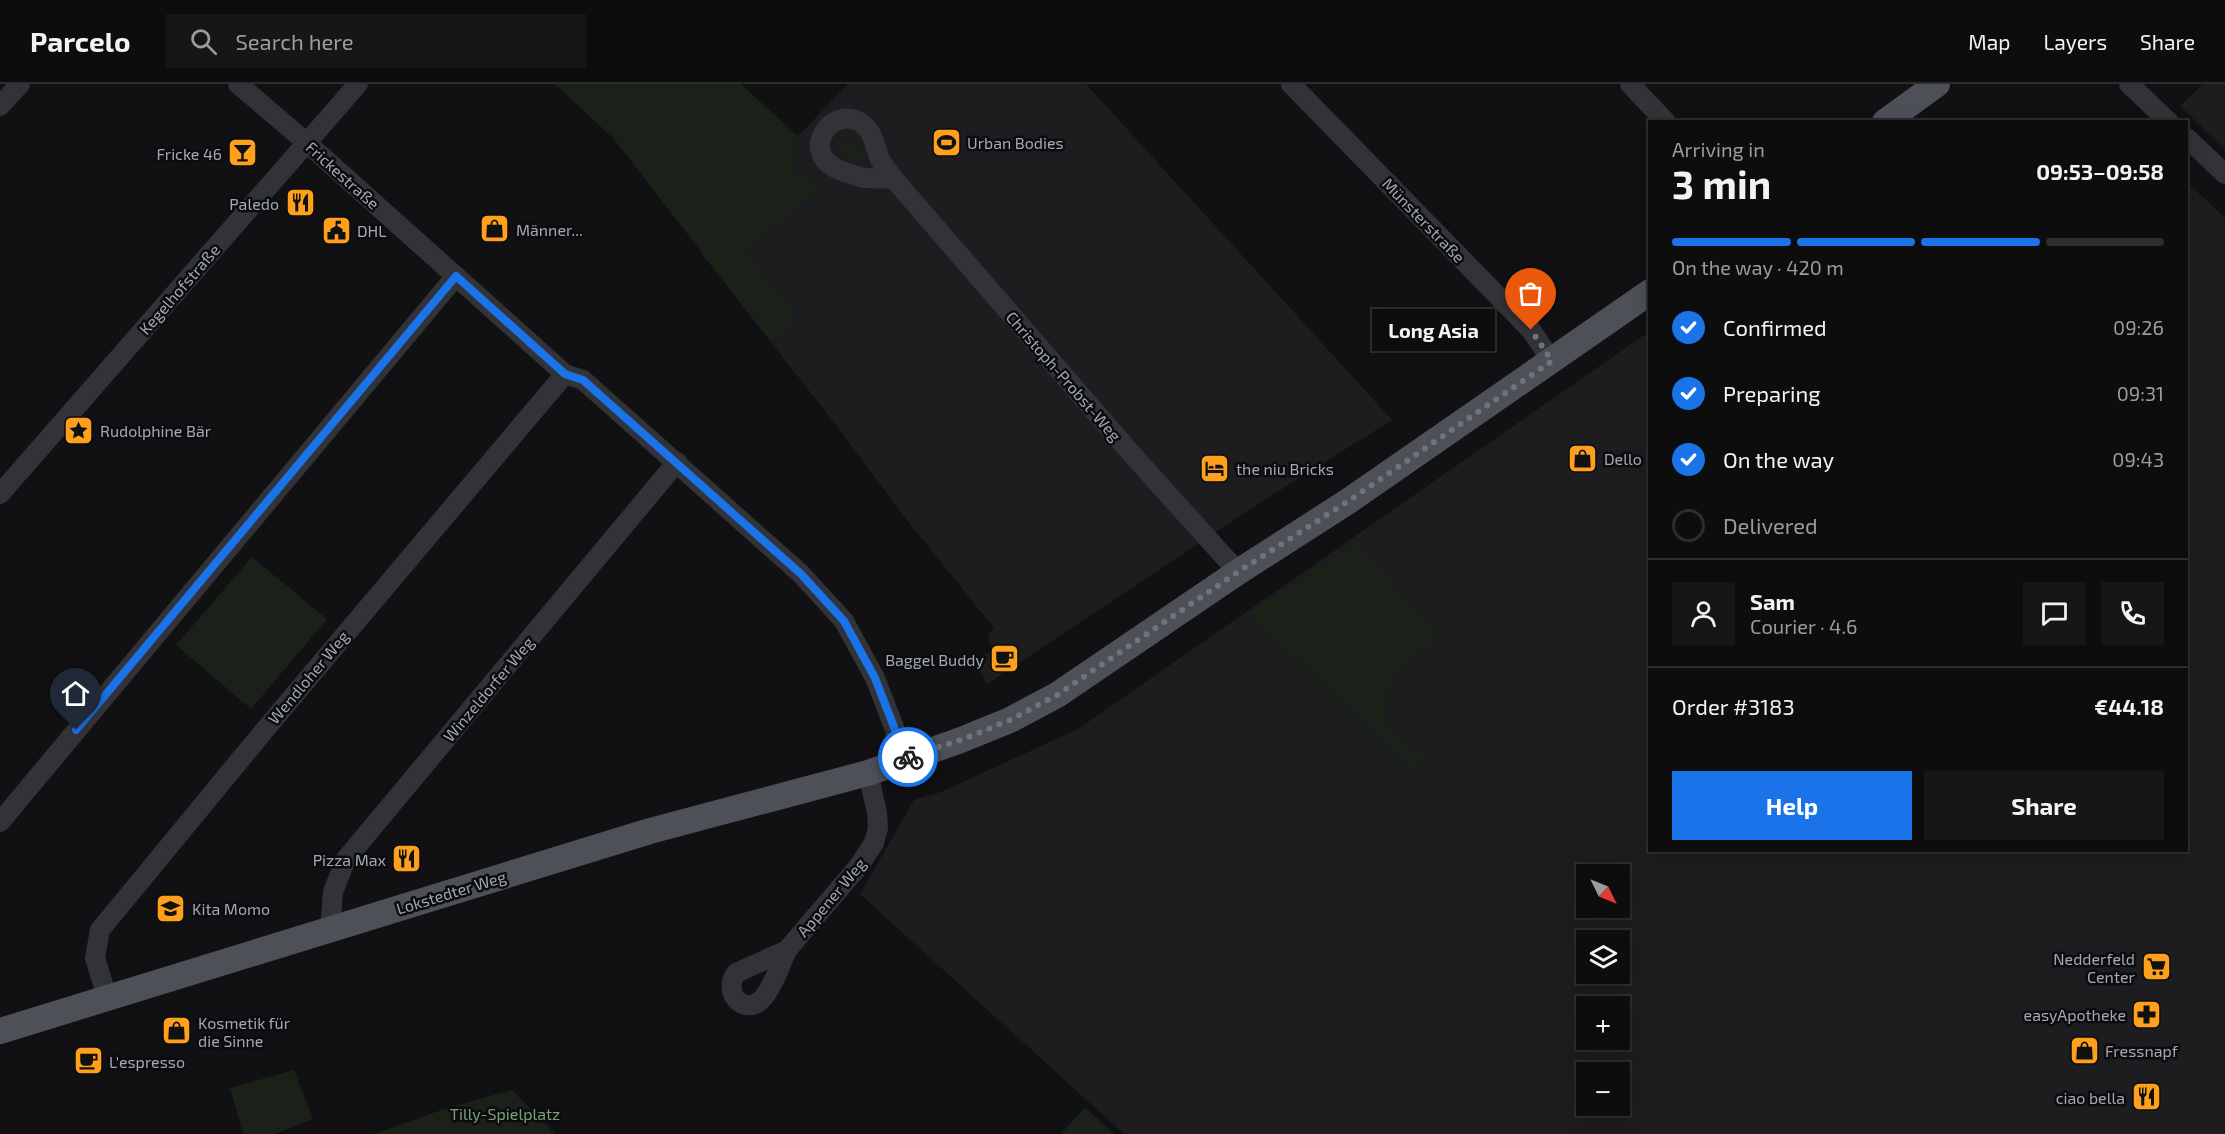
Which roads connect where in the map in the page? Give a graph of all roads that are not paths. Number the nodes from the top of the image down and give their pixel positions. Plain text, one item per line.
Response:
1 (20, 84) edge
2 (237, 84) edge
3 (358, 84) edge
4 (1291, 84) edge
5 (1630, 84) edge
6 (1937, 84) edge
7 (2129, 84) edge
8 (0, 106) edge
9 (1664, 120) edge
10 (1888, 120) edge
11 (2167, 120) edge
12 (2188, 139) edge
13 (307, 143) junction
14 (2225, 174) edge
15 (894, 178) dead end
16 (456, 276) junction
17 (1648, 293) edge
18 (1552, 361) junction
19 (565, 374) junction
20 (677, 462) junction
21 (0, 494) edge
22 (1238, 572) junction
23 (903, 759) junction
24 (868, 773) junction
25 (0, 822) edge
26 (330, 929) junction
27 (787, 950) dead end
28 (107, 997) junction
29 (0, 1030) edge

1 - 8 street
2 - 13 street, Frickestraße
3 - 13 street, Kegelhofstraße
4 - 18 street, Münsterstraße
5 - 9 street
6 - 10 main road
7 - 11 street
12 - 14 street
13 - 16 street, Frickestraße
13 - 21 street, Kegelhofstraße
15 - 22 street, Christoph-Probst-Weg
16 - 19 street, Frickestraße
16 - 25 street
17 - 18 main road, Lokstedter Weg
18 - 22 main road, Lokstedter Weg
19 - 20 street, Frickestraße
19 - 28 street, Wendloher Weg
20 - 23 street, Frickestraße
20 - 26 street, Winzeldorfer Weg
22 - 23 main road, Lokstedter Weg
23 - 24 main road, Lokstedter Weg
24 - 26 main road, Lokstedter Weg
24 - 27 street, Appener Weg
26 - 28 main road, Lokstedter Weg
28 - 29 main road, Lokstedter Weg

